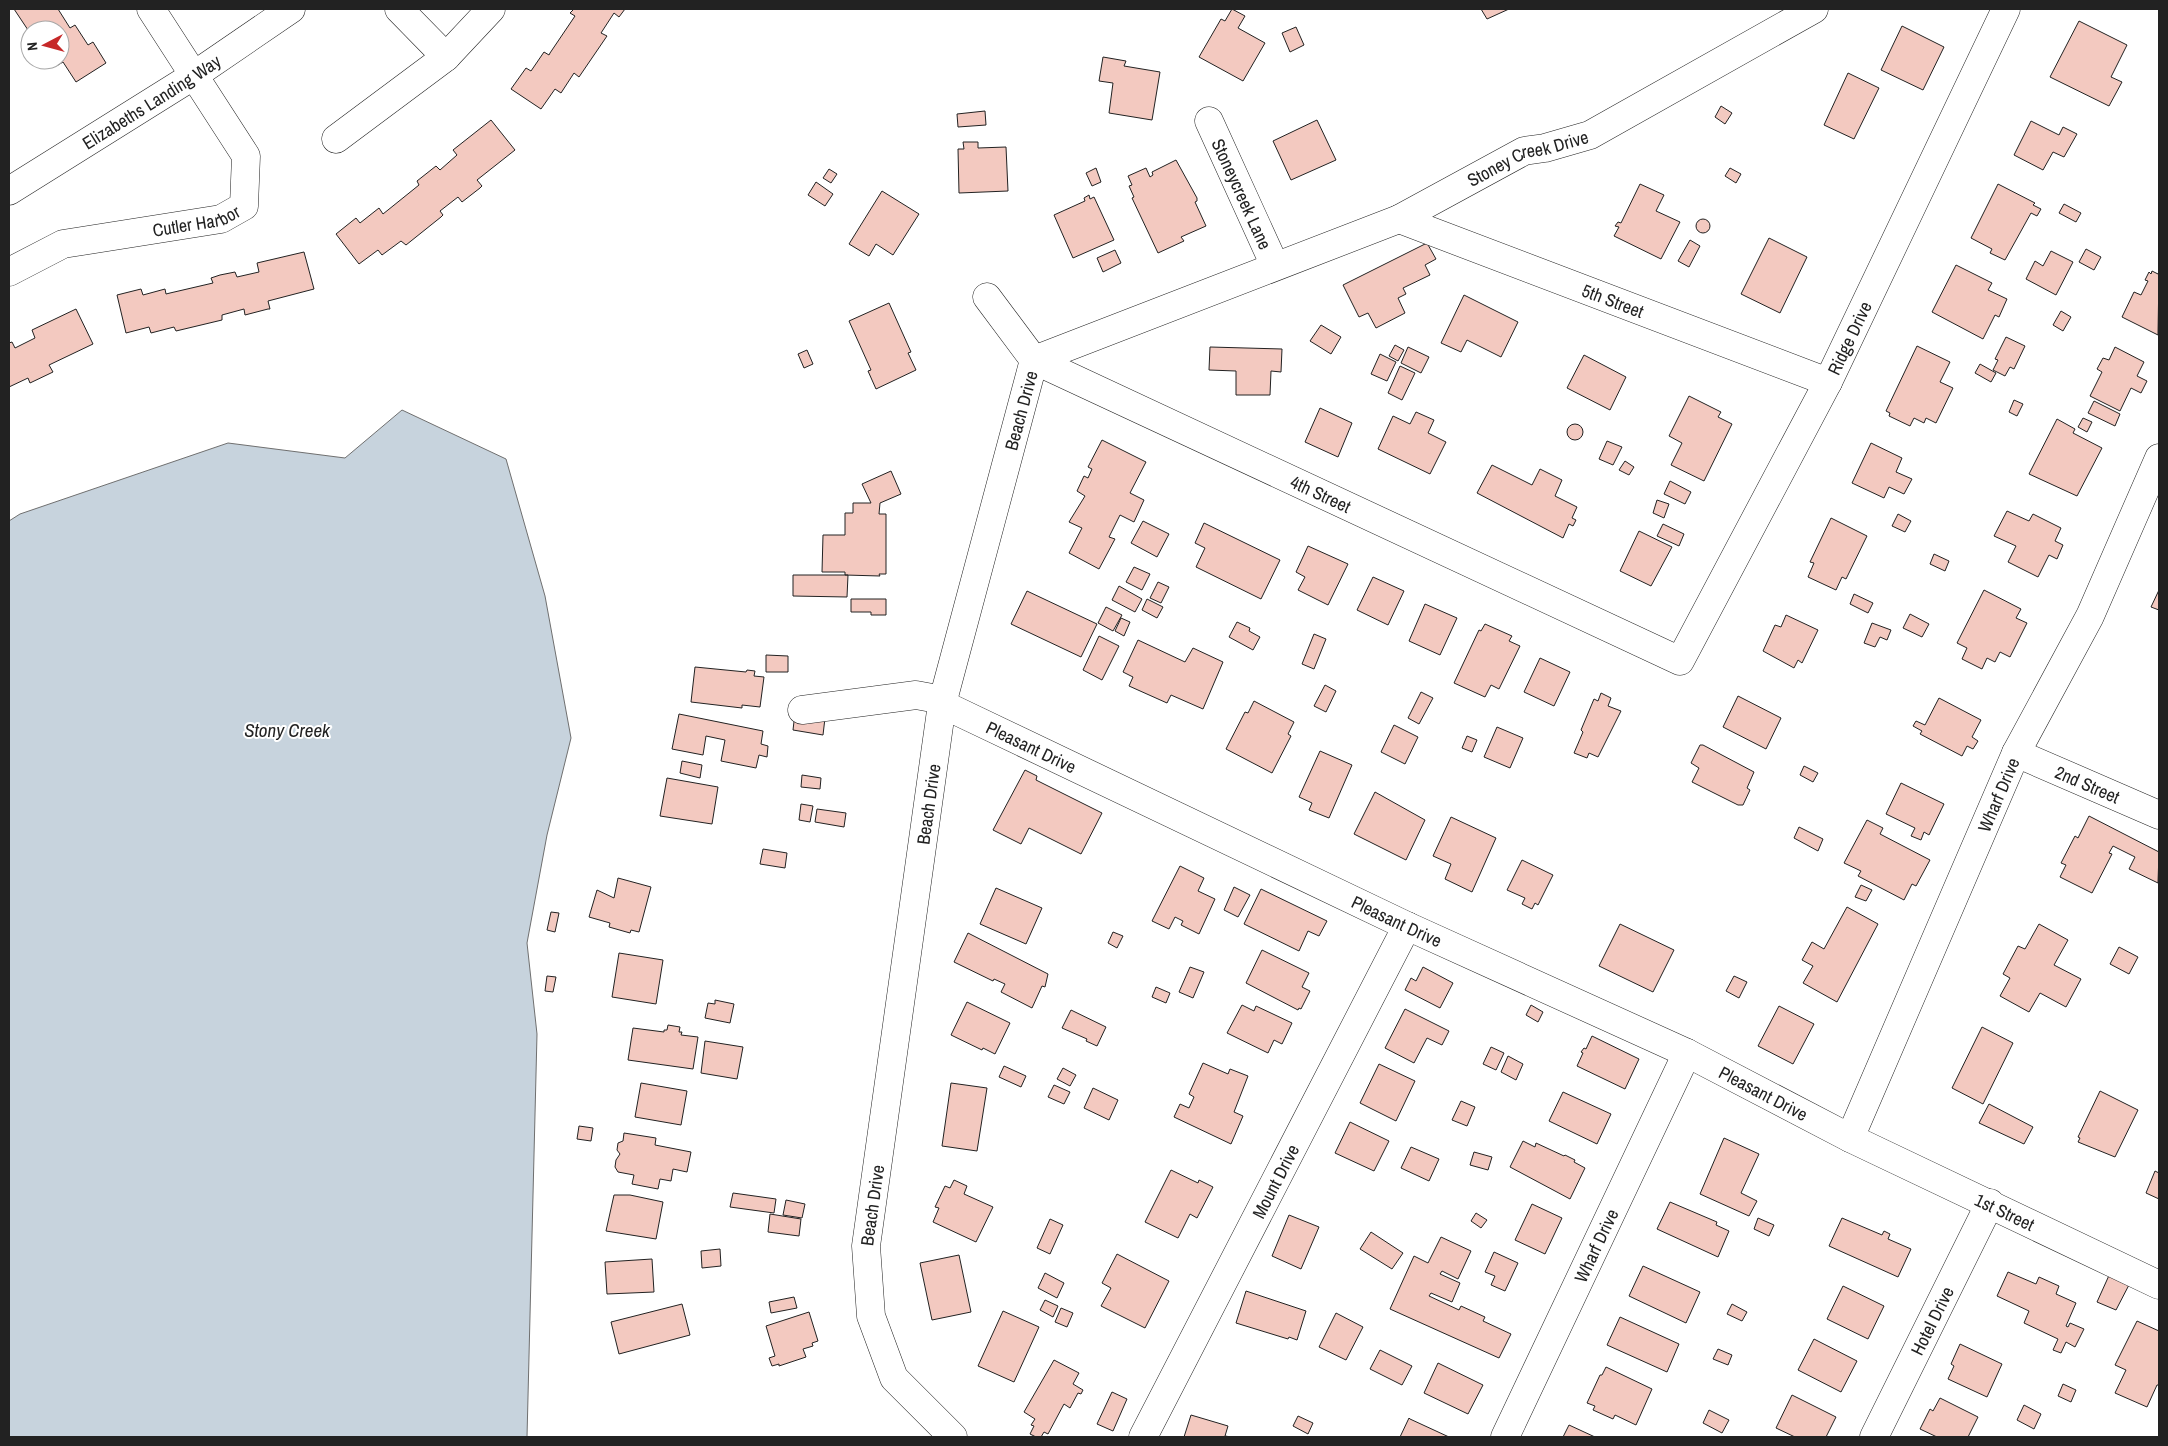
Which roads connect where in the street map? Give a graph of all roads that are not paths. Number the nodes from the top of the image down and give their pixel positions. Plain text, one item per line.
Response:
1 (151, 9) edge
2 (291, 9) edge
3 (399, 9) edge
4 (492, 9) edge
5 (1814, 9) edge
6 (2006, 9) edge
7 (446, 57) junction
8 (194, 76) junction
9 (1209, 121) dead end
10 (336, 139) dead end
11 (9, 191) edge
12 (1399, 219) junction
13 (1275, 266) junction
14 (9, 272) edge
15 (1229, 284) joint
16 (987, 297) dead end
17 (1034, 360) junction
18 (1828, 382) junction
19 (2159, 458) edge
20 (1680, 660) joint
21 (943, 702) junction
22 (802, 710) dead end
23 (2016, 753) junction
24 (2159, 815) edge
25 (1407, 926) junction
26 (1687, 1053) junction
27 (1850, 1138) junction
28 (1990, 1203) junction
29 (2159, 1285) edge
30 (953, 1437) edge
31 (1143, 1437) edge
32 (1505, 1437) edge
33 (1874, 1437) edge

1 - 8 street
2 - 8 street, Elizabeths Landing Way
3 - 7 street
4 - 7 street
5 - 12 street, Stoney Creek Drive
6 - 18 street, Ridge Drive
7 - 10 street
8 - 11 street, Elizabeths Landing Way
8 - 14 street, Cutler Harbor
9 - 13 street, Stoneycreek Lane
12 - 13 street, Stoney Creek Drive
12 - 18 street, 5th Street
13 - 15 street, Stoney Creek Drive
15 - 17 street, Beach Drive
16 - 17 street, 4th Street
17 - 20 street, 4th Street
17 - 21 street, Beach Drive
18 - 20 street, Ridge Drive
19 - 23 street, Wharf Drive
21 - 22 street, Pleasant Drive
21 - 25 street, Pleasant Drive
21 - 30 street, Beach Drive
23 - 24 street, 2nd Street
23 - 27 street, Wharf Drive
25 - 26 street, Pleasant Drive
25 - 31 street, Mount Drive
26 - 27 street, Pleasant Drive
26 - 32 street, Wharf Drive
27 - 28 street, 1st Street
28 - 29 street, 1st Street
28 - 33 street, Hotel Drive

